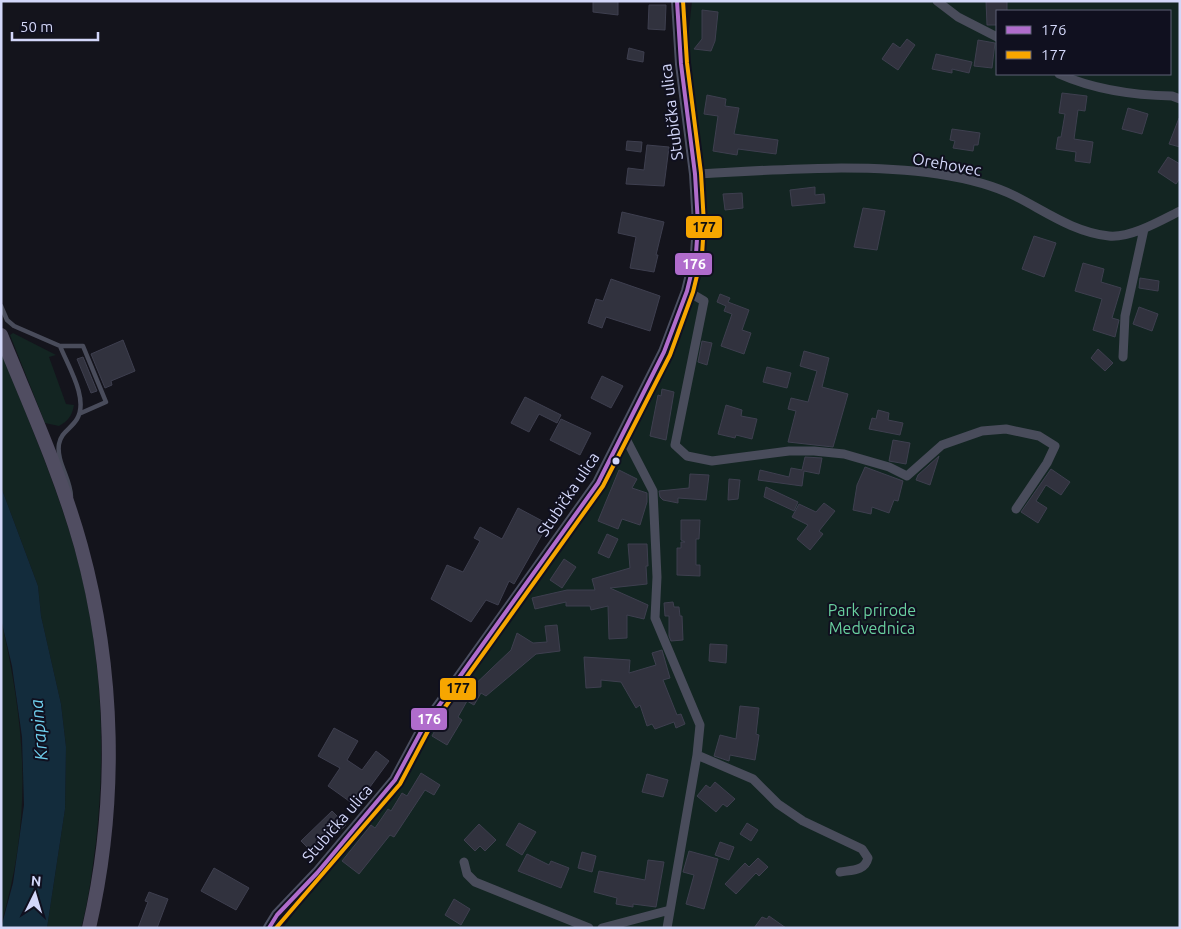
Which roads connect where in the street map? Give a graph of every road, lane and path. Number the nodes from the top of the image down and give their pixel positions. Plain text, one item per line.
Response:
1 (677, 1) edge
2 (938, 1) edge
3 (996, 36) edge
4 (1061, 75) edge
5 (1180, 99) edge
6 (695, 174) junction
7 (1180, 212) edge
8 (1144, 229) junction
9 (687, 291) junction
10 (1, 306) edge
11 (1, 335) edge
12 (60, 346) junction
13 (1123, 358) dead end
14 (81, 413) junction
15 (624, 435) junction
16 (1016, 509) dead end
17 (71, 513) junction
18 (697, 754) junction
19 (464, 862) dead end
20 (840, 872) dead end
21 (670, 910) junction
22 (89, 928) edge
23 (268, 928) edge
24 (589, 928) edge
25 (602, 928) edge
26 (667, 928) edge

1 - 6 main road, Stubička ulica
2 - 3 street
4 - 5 street
6 - 8 street, Orehovec
6 - 9 main road, Stubička ulica
7 - 8 street, Orehovec
8 - 13 street
9 - 15 main road, Stubička ulica
9 - 16 street
10 - 12 lane
11 - 17 main road
12 - 14 lane
12 - 14 lane
14 - 17 lane
15 - 18 street
15 - 23 main road, Stubička ulica
17 - 22 main road
18 - 20 street
18 - 21 street
19 - 24 street
21 - 25 street
21 - 26 street

